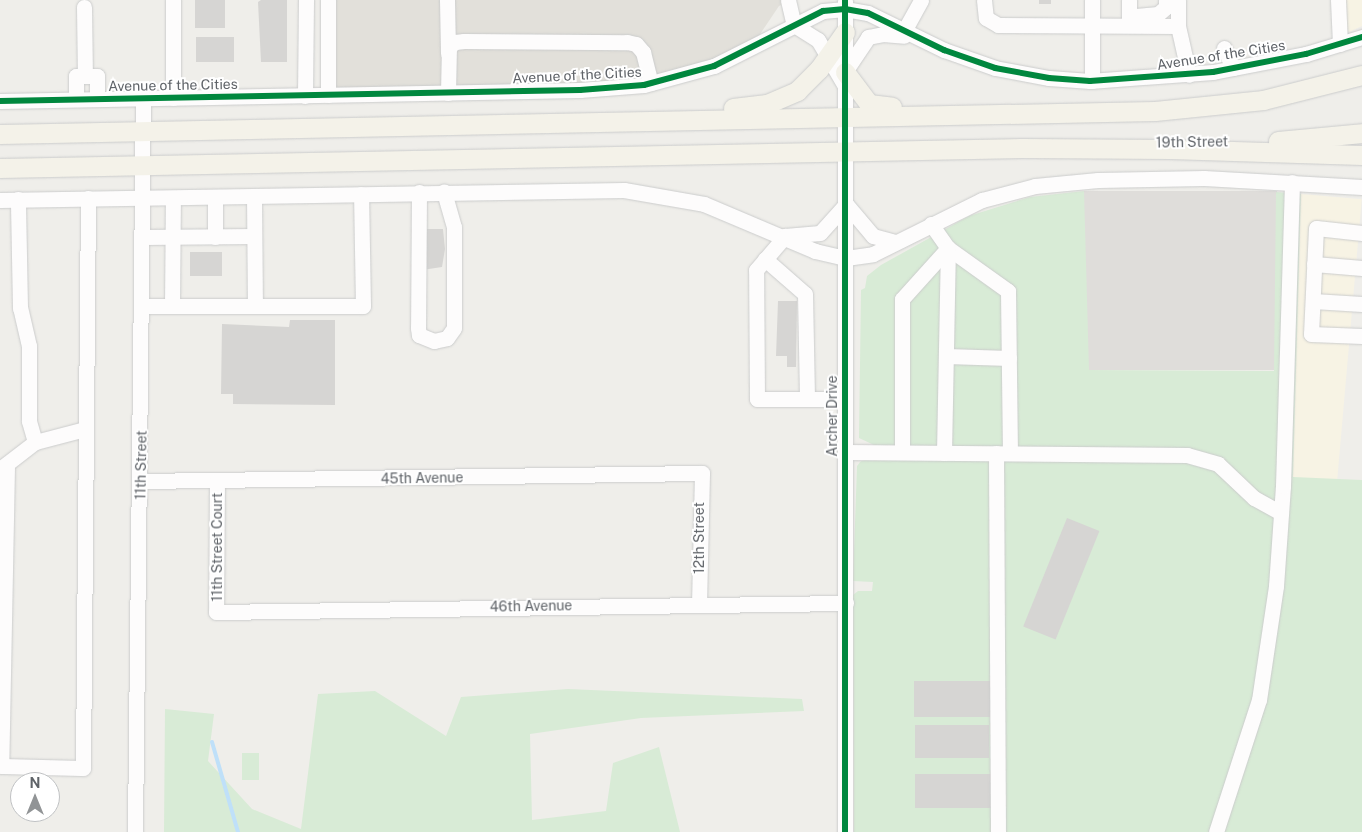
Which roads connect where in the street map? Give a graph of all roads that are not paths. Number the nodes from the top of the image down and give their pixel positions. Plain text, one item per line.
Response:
1 (173, 0) edge
2 (306, 0) edge
3 (328, 0) edge
4 (447, 0) edge
5 (788, 0) edge
6 (921, 0) edge
7 (984, 0) edge
8 (1092, 0) edge
9 (1129, 0) edge
10 (1166, 0) edge
11 (1178, 0) edge
12 (1338, 0) edge
13 (845, 5) edge
14 (84, 7) dead end
15 (1129, 21) junction
16 (794, 25) junction
17 (1092, 25) junction
18 (1178, 26) junction
19 (904, 31) junction
20 (845, 32) junction
21 (1362, 37) edge
22 (922, 40) junction
23 (1340, 44) junction
24 (1224, 48) dead end
25 (448, 55) junction
26 (826, 58) junction
27 (1233, 68) junction
28 (1362, 74) edge
29 (1190, 75) junction
30 (84, 76) junction
31 (845, 79) junction
32 (1092, 81) junction
33 (651, 84) junction
34 (448, 93) junction
35 (328, 95) junction
36 (305, 96) junction
37 (143, 98) junction
38 (173, 98) junction
39 (76, 99) junction
40 (97, 99) junction
41 (0, 101) edge
42 (1133, 111) junction
43 (845, 117) junction
44 (516, 125) junction
45 (143, 132) junction
46 (1362, 133) edge
47 (0, 134) edge
48 (1022, 148) junction
49 (846, 151) junction
50 (809, 152) junction
51 (1362, 155) edge
52 (604, 157) dead end
53 (143, 165) junction
54 (0, 168) edge
55 (1292, 182) junction
56 (1362, 187) edge
57 (419, 192) junction
58 (444, 192) junction
59 (361, 194) junction
60 (254, 196) junction
61 (215, 197) junction
62 (88, 198) junction
63 (143, 198) junction
64 (173, 198) junction
65 (18, 199) junction
66 (0, 200) edge
67 (846, 204) junction
68 (931, 224) junction
69 (1362, 233) edge
70 (254, 236) junction
71 (785, 236) junction
72 (144, 237) junction
73 (173, 237) junction
74 (215, 237) junction
75 (895, 242) junction
76 (948, 248) junction
77 (846, 258) junction
78 (765, 259) junction
79 (1314, 264) junction
80 (1362, 268) edge
81 (805, 294) junction
82 (1313, 300) junction
83 (1362, 304) edge
84 (143, 306) junction
85 (172, 306) junction
86 (255, 306) junction
87 (1288, 318) junction
88 (1312, 320) junction
89 (1362, 336) edge
90 (946, 356) junction
91 (1009, 358) junction
92 (769, 400) junction
93 (807, 400) junction
94 (844, 400) junction
95 (85, 429) junction
96 (35, 442) junction
97 (845, 452) junction
98 (902, 452) junction
99 (944, 453) junction
100 (1003, 453) junction
101 (4, 468) edge
102 (702, 473) joint
103 (141, 481) junction
104 (217, 482) junction
105 (1281, 513) junction
106 (699, 603) junction
107 (846, 603) junction
108 (216, 612) joint
109 (135, 832) edge
110 (846, 832) edge
111 (998, 832) edge
112 (1216, 832) edge

1 - 38 street
2 - 36 street
3 - 35 street
4 - 25 street
5 - 16 street
6 - 19 street
7 - 17 street
8 - 17 street
9 - 15 street
10 - 15 street
11 - 18 street
12 - 23 street
13 - 16 street, Avenue of the Cities
13 - 19 street, Avenue of the Cities
13 - 20 street, Archer Drive
14 - 30 street
15 - 17 street
15 - 18 street
16 - 26 street
16 - 33 street, Avenue of the Cities
17 - 32 street
18 - 29 street
19 - 22 street, Avenue of the Cities
20 - 26 main road
20 - 31 street, Archer Drive
21 - 23 street, Avenue of the Cities
22 - 31 street
22 - 32 street, Avenue of the Cities
23 - 27 street, Avenue of the Cities
24 - 27 street
25 - 33 street
25 - 34 street
26 - 31 street
26 - 44 main road
27 - 29 street, Avenue of the Cities
28 - 42 main road
29 - 32 street, Avenue of the Cities
30 - 39 street
30 - 40 street
31 - 42 main road
31 - 43 street, Archer Drive
33 - 34 street, Avenue of the Cities
34 - 35 street, Avenue of the Cities
35 - 36 street, Avenue of the Cities
36 - 38 street, Avenue of the Cities
37 - 38 street, Avenue of the Cities
37 - 40 street, Avenue of the Cities
37 - 45 street, 11th Street
39 - 40 street, Avenue of the Cities
39 - 41 street, Avenue of the Cities
42 - 43 main road
43 - 44 main road
43 - 49 street, Archer Drive
44 - 45 main road
45 - 47 main road
45 - 53 street, 11th Street
46 - 48 main road, 19th Street
48 - 49 main road
48 - 51 main road
49 - 50 main road
49 - 67 street, Archer Drive
50 - 52 main road
50 - 53 main road
53 - 54 main road
53 - 63 street, 11th Street
55 - 56 street
55 - 68 street
55 - 87 street
57 - 58 street
57 - 58 street
57 - 59 street
58 - 71 street
59 - 60 street
59 - 86 street
60 - 61 street
60 - 70 street
61 - 64 street
61 - 74 street
62 - 63 street
62 - 65 street
62 - 95 street
63 - 64 street
63 - 72 street, 11th Street
64 - 73 street
65 - 66 street
65 - 96 street
67 - 71 street
67 - 75 street
67 - 77 street, Archer Drive
68 - 75 street
68 - 76 street
69 - 79 street
70 - 74 street
70 - 86 street
71 - 77 street
71 - 78 street
72 - 73 street
72 - 84 street, 11th Street
73 - 74 street
73 - 85 street
75 - 77 street
76 - 90 street
76 - 91 street
76 - 98 street
77 - 94 street, Archer Drive
78 - 81 street
78 - 92 street
79 - 80 street
79 - 82 street
81 - 92 street
81 - 93 street
82 - 83 street
82 - 88 street
84 - 85 street
84 - 103 street, 11th Street
85 - 86 street
87 - 88 street
87 - 105 street
88 - 89 street
90 - 91 street
90 - 99 street
91 - 100 street
92 - 93 street
93 - 94 street
94 - 97 street, Archer Drive
95 - 96 street
95 - 101 street
96 - 101 street
97 - 98 street
97 - 107 street, Archer Drive
98 - 99 street
99 - 100 street
100 - 105 street
100 - 111 street
102 - 104 street, 45th Avenue
102 - 106 street, 12th Street
103 - 104 street, 45th Avenue
103 - 109 street, 11th Street
104 - 108 street, 11th Street Court
105 - 112 street
106 - 107 street, 46th Avenue
106 - 108 street, 46th Avenue
107 - 110 street, Archer Drive

